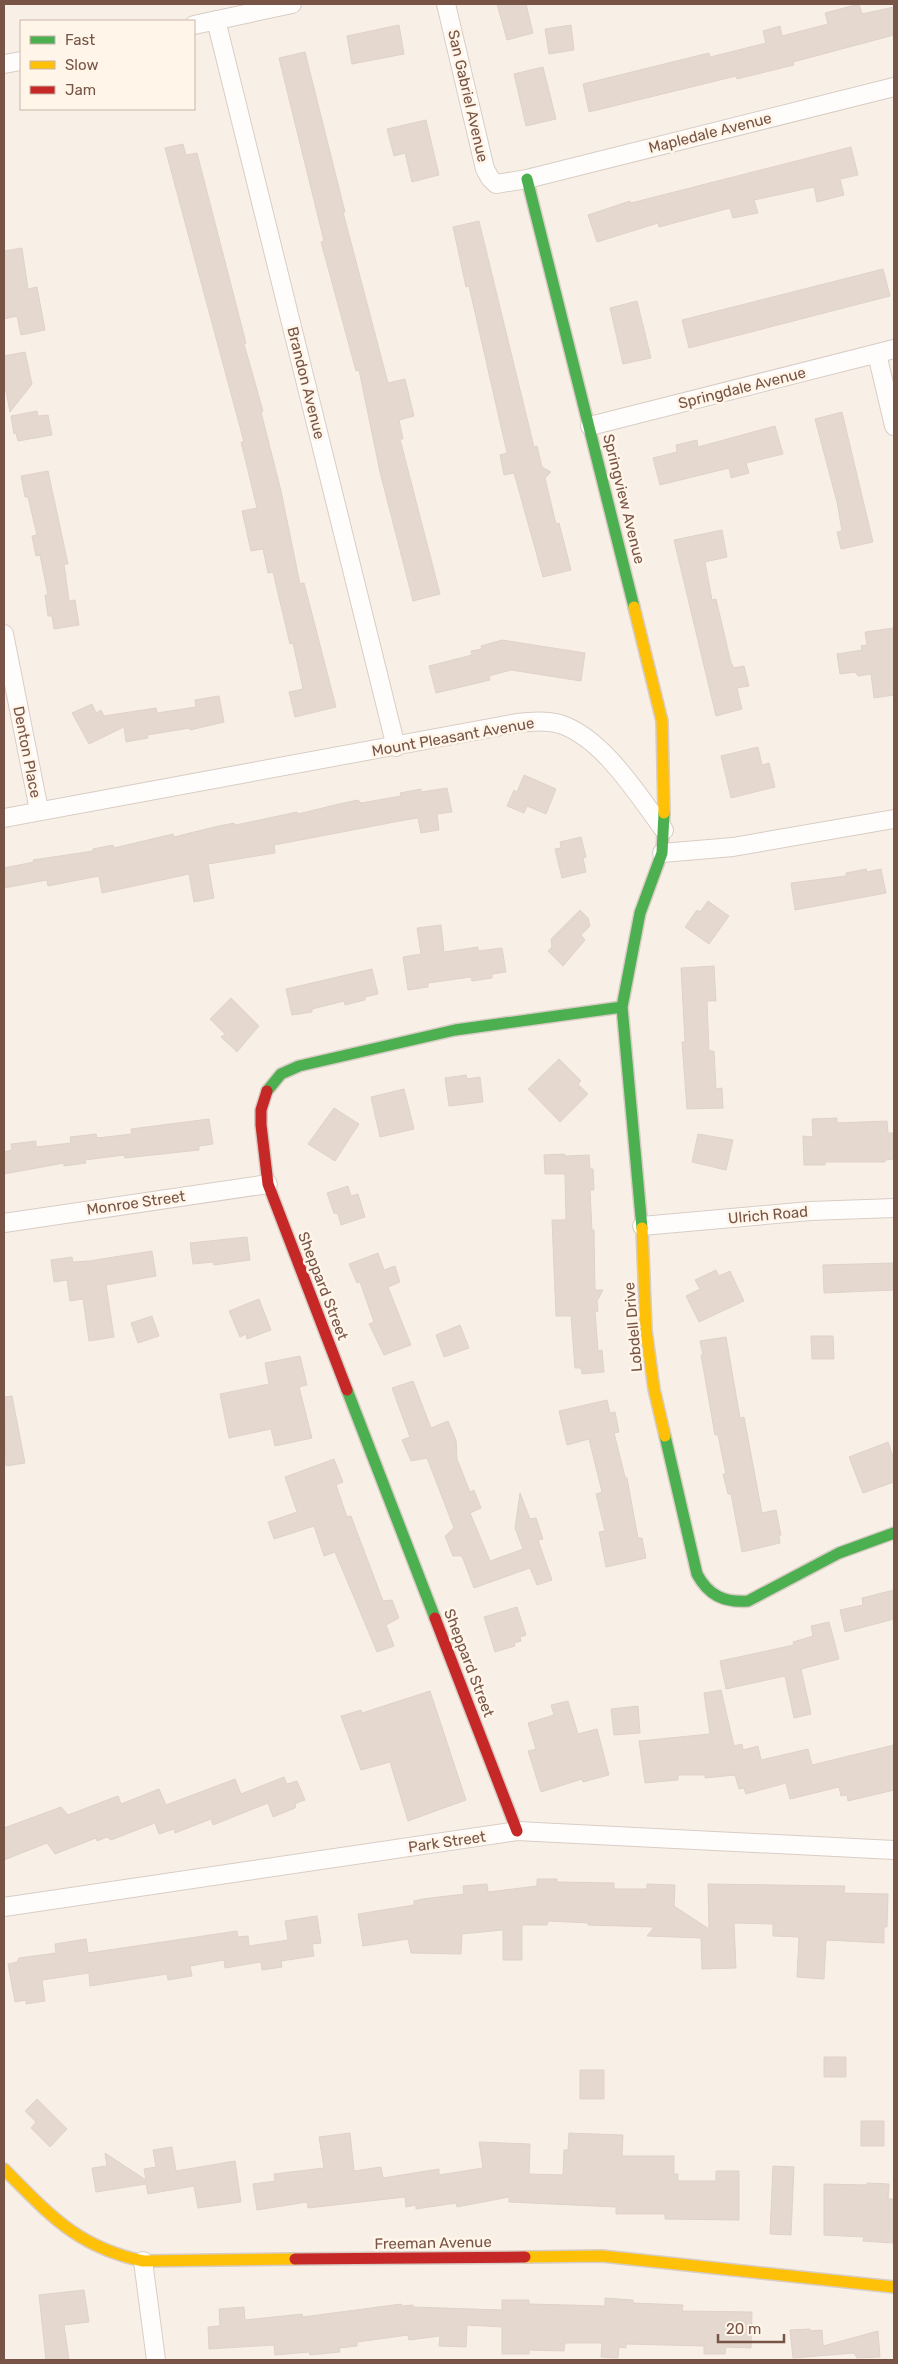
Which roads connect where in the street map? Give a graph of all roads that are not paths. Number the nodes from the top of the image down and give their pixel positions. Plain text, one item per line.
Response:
1 (292, 4) edge
2 (446, 4) edge
3 (216, 20) junction
4 (195, 25) edge
5 (20, 60) edge
6 (4, 64) edge
7 (894, 87) edge
8 (527, 179) junction
9 (886, 352) edge
10 (590, 426) junction
11 (894, 426) edge
12 (4, 634) edge
13 (396, 746) junction
14 (39, 810) junction
15 (4, 818) edge
16 (894, 819) edge
17 (664, 830) junction
18 (662, 853) junction
19 (622, 1007) junction
20 (268, 1184) junction
21 (894, 1208) edge
22 (4, 1223) edge
23 (642, 1226) junction
24 (894, 1533) edge
25 (517, 1832) junction
26 (894, 1850) edge
27 (4, 1907) edge
28 (4, 2169) edge
29 (143, 2261) junction
30 (894, 2287) edge
31 (156, 2360) edge

1 - 3 street
2 - 8 street, San Gabriel Avenue
3 - 4 street
3 - 13 street, Brandon Avenue
5 - 6 street
7 - 8 street, Mapledale Avenue
8 - 10 street, Springview Avenue
9 - 10 street, Springdale Avenue
9 - 11 street
10 - 17 street, Springview Avenue
12 - 14 street, Denton Place
13 - 14 street, Mount Pleasant Avenue
13 - 17 street, Mount Pleasant Avenue
14 - 15 street, Mount Pleasant Avenue
16 - 18 street
17 - 18 street
18 - 19 street, Lobdell Drive
19 - 20 street, Sheppard Street
19 - 23 street, Lobdell Drive
20 - 22 street, Monroe Street
20 - 25 street, Sheppard Street
21 - 23 street, Ulrich Road
23 - 24 street, Lobdell Drive
25 - 26 street, Park Street
25 - 27 street, Park Street
28 - 29 street, Freeman Avenue
29 - 30 street, Freeman Avenue
29 - 31 street

